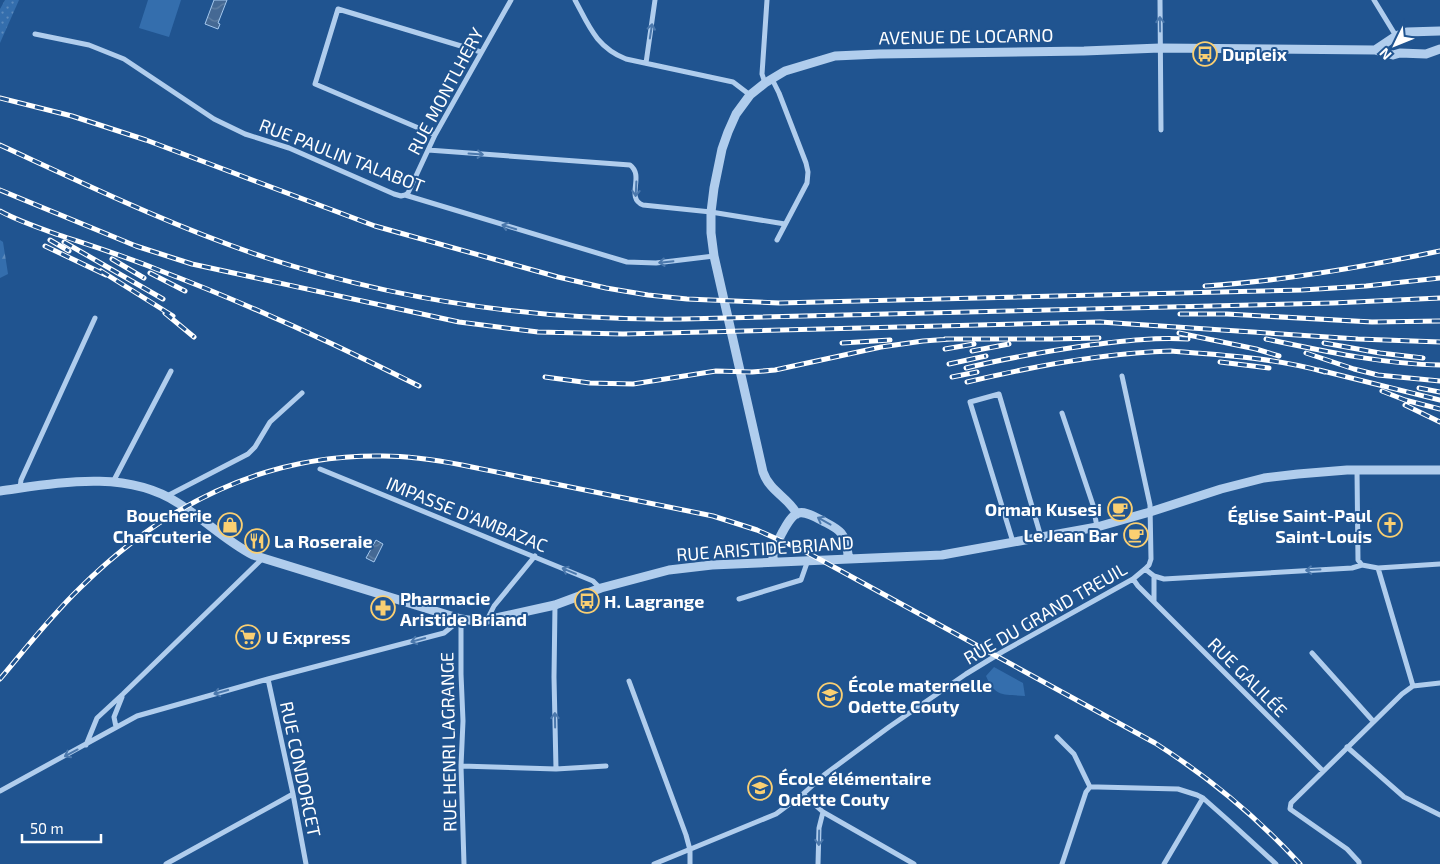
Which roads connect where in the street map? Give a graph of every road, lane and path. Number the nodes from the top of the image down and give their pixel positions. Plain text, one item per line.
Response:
1 (511, 0) edge
2 (575, 0) edge
3 (655, 0) edge
4 (767, 0) edge
5 (1160, 0) edge
6 (1374, 0) edge
7 (1440, 31) edge
8 (35, 34) dead end
9 (1396, 36) junction
10 (1160, 48) junction
11 (1440, 49) edge
12 (1375, 50) junction
13 (482, 52) junction
14 (1400, 53) junction
15 (646, 63) junction
16 (768, 80) junction
17 (750, 95) junction
18 (1161, 130) dead end
19 (435, 135) junction
20 (428, 150) junction
21 (405, 196) junction
22 (711, 212) junction
23 (785, 224) junction
24 (777, 240) dead end
25 (714, 256) junction
26 (95, 318) dead end
27 (171, 371) dead end
28 (1122, 376) dead end
29 (302, 393) dead end
30 (1062, 413) dead end
31 (320, 469) dead end
32 (1357, 470) junction
33 (1440, 470) edge
34 (113, 482) junction
35 (20, 489) junction
36 (0, 491) edge
37 (167, 496) junction
38 (1150, 512) junction
39 (797, 514) junction
40 (1097, 527) junction
41 (1041, 537) junction
42 (1013, 542) junction
43 (535, 556) junction
44 (262, 558) junction
45 (849, 559) junction
46 (808, 560) junction
47 (773, 562) junction
48 (1440, 564) edge
49 (1362, 565) junction
50 (1378, 568) junction
51 (1145, 569) junction
52 (1154, 576) junction
53 (1133, 579) junction
54 (601, 588) junction
55 (738, 599) dead end
56 (1154, 602) junction
57 (555, 605) junction
58 (461, 619) junction
59 (487, 620) junction
60 (1312, 653) dead end
61 (268, 679) junction
62 (629, 681) dead end
63 (1440, 682) edge
64 (1413, 686) junction
65 (123, 694) junction
66 (1374, 721) junction
67 (116, 727) junction
68 (1057, 737) dead end
69 (86, 745) junction
70 (1347, 747) junction
71 (461, 766) junction
72 (606, 766) dead end
73 (556, 769) junction
74 (1323, 771) junction
75 (1090, 787) junction
76 (0, 791) edge
77 (293, 794) junction
78 (803, 794) junction
79 (1203, 798) junction
80 (823, 812) junction
81 (1440, 815) edge
82 (690, 850) junction
83 (166, 864) edge
84 (306, 864) edge
85 (464, 864) edge
86 (654, 864) edge
87 (690, 864) edge
88 (818, 864) edge
89 (914, 864) edge
90 (1062, 864) edge
91 (1164, 864) edge
92 (1276, 864) edge
93 (1359, 864) edge

1 - 13 street, RUE MONTLHERY
2 - 15 street
15 -> 3 street
4 - 16 street
10 -> 5 street
6 - 9 street
7 - 9 street
8 - 21 street, RUE PAULIN TALABOT
9 - 12 street
9 - 14 street
10 - 12 street, AVENUE DE LOCARNO
10 - 16 street, AVENUE DE LOCARNO
10 - 18 street
11 - 14 street, AVENUE DE LOCARNO
12 - 14 street, AVENUE DE LOCARNO
13 - 19 street, RUE MONTLHERY
13 - 19 street
15 - 17 street
16 - 17 street, AVENUE DE LOCARNO
16 - 23 street
17 - 22 street, AVENUE DE LOCARNO
19 - 20 street, RUE MONTLHERY
20 - 21 street, RUE MONTLHERY
20 -> 22 street
25 -> 21 street, RUE PAULIN TALABOT
22 - 23 street
22 - 25 street, AVENUE DE LOCARNO
23 - 24 street
25 - 39 street, AVENUE DE LOCARNO
26 - 35 street
27 - 34 street
28 - 38 street, RUE DU GRAND TREUIL
29 - 37 street
30 - 40 street
31 - 43 street, IMPASSE D'AMBAZAC
32 - 33 street, RUE ARISTIDE BRIAND
32 - 38 street, RUE ARISTIDE BRIAND
32 - 49 street
34 - 35 street, RUE ARISTIDE BRIAND
34 - 37 street, RUE ARISTIDE BRIAND
35 - 36 street, RUE ARISTIDE BRIAND
37 - 44 street, RUE ARISTIDE BRIAND
38 - 40 street, RUE ARISTIDE BRIAND
38 - 51 street, RUE DU GRAND TREUIL
45 -> 39 street
39 - 47 street
40 - 41 street, RUE ARISTIDE BRIAND
41 - 42 street, RUE ARISTIDE BRIAND
41 - 42 street
42 - 45 street, RUE ARISTIDE BRIAND
54 -> 43 street, IMPASSE D'AMBAZAC
43 - 59 street
44 - 58 street, RUE ARISTIDE BRIAND
44 - 65 street
45 - 46 street, RUE ARISTIDE BRIAND
46 - 47 street, RUE ARISTIDE BRIAND
46 - 55 street
47 - 54 street, RUE ARISTIDE BRIAND
48 - 50 street
49 - 50 street
49 -> 52 street
50 - 64 street
51 - 52 street
51 - 53 street, RUE DU GRAND TREUIL
52 - 56 street
53 - 56 street, RUE GALILÉE
53 - 78 street, RUE DU GRAND TREUIL
54 - 57 street, RUE ARISTIDE BRIAND
56 - 74 street, RUE GALILÉE
57 - 59 street, RUE ARISTIDE BRIAND
73 -> 57 street
58 - 59 street, RUE ARISTIDE BRIAND
58 -> 61 street
58 - 71 street, RUE HENRI LAGRANGE
60 - 66 street
61 -> 67 street
61 - 77 street, RUE CONDORCET
62 - 82 street
63 - 64 street
64 - 66 street
65 - 67 street
65 - 69 street
66 - 70 street
67 - 69 street
68 - 75 street
69 -> 76 street
70 - 74 street
70 - 81 street
71 - 73 street
71 - 85 street, RUE HENRI LAGRANGE
72 - 73 street
74 - 93 street
75 - 79 street
75 - 90 street
77 - 83 street
77 - 84 street, RUE CONDORCET
78 - 80 street
78 - 82 street, RUE DU GRAND TREUIL
79 - 91 street
79 - 92 street
80 -> 88 street
80 - 89 street
82 - 86 street, RUE DU GRAND TREUIL
82 - 87 street

